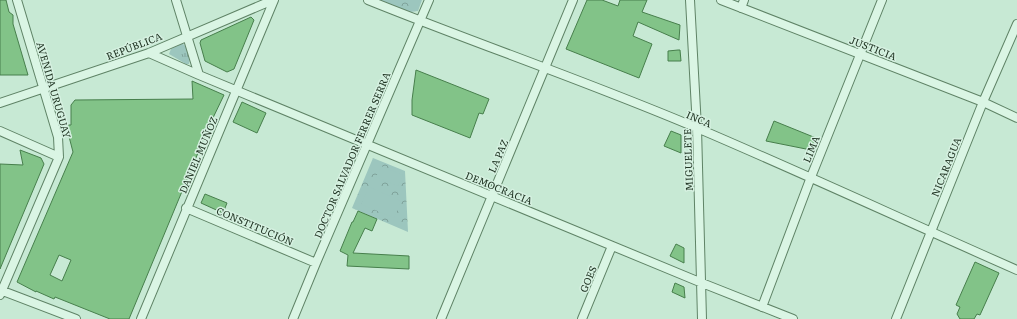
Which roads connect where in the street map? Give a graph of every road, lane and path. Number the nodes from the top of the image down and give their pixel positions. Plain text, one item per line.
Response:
1 (17, 0) edge
2 (176, 0) edge
3 (273, 0) edge
4 (368, 0) edge
5 (429, 0) edge
6 (573, 0) edge
7 (690, 0) edge
8 (721, 0) edge
9 (882, 0) edge
10 (742, 4) edge
11 (420, 21) junction
12 (1017, 24) edge
13 (188, 36) junction
14 (149, 53) junction
15 (860, 53) junction
16 (546, 67) junction
17 (199, 75) junction
18 (44, 89) junction
19 (236, 91) junction
20 (983, 102) junction
21 (0, 103) edge
22 (1017, 118) edge
23 (697, 128) junction
24 (0, 131) edge
25 (368, 145) junction
26 (59, 156) junction
27 (811, 177) junction
28 (492, 196) junction
29 (186, 208) junction
30 (930, 232) junction
31 (612, 246) junction
32 (316, 263) junction
33 (1017, 270) edge
34 (702, 283) junction
35 (1, 292) edge
36 (762, 307) junction
37 (443, 318) edge
38 (76, 319) edge
39 (141, 319) edge
40 (293, 319) edge
41 (582, 319) edge
42 (702, 319) edge
43 (793, 319) edge
44 (896, 319) edge

1 - 18 street, AVENIDA URUGUAY
2 - 13 street
3 - 13 street, REPÚBLICA
3 - 19 street, DANIEL MUÑOZ
4 - 11 street, INCA
5 - 11 street, DOCTOR SALVADOR FERRER SERRA
6 - 16 street, LA PAZ
7 - 23 street, MIGUELETE
8 - 10 street, JUSTICIA
9 - 15 street, LIMA
10 - 15 street, JUSTICIA
11 - 16 street, INCA
11 - 25 street, DOCTOR SALVADOR FERRER SERRA
12 - 20 street, NICARAGUA
13 - 14 street, REPÚBLICA
13 - 17 street
14 - 17 street, DEMOCRACIA
14 - 18 street, REPÚBLICA
15 - 20 street, JUSTICIA
15 - 27 street, LIMA
16 - 23 street, INCA
16 - 28 street, LA PAZ
17 - 19 street, DEMOCRACIA
18 - 21 street, REPÚBLICA
18 - 26 street, AVENIDA URUGUAY
19 - 25 street, DEMOCRACIA
19 - 29 street, DANIEL MUÑOZ
20 - 22 street, JUSTICIA
20 - 30 street, NICARAGUA
23 - 27 street, INCA
23 - 34 street, MIGUELETE
24 - 26 street
25 - 28 street, DEMOCRACIA
25 - 32 street, DOCTOR SALVADOR FERRER SERRA
26 - 35 street, AVENIDA URUGUAY
27 - 30 street, INCA
27 - 36 street, LIMA
28 - 31 street, DEMOCRACIA
28 - 37 street, LA PAZ
29 - 32 street, CONSTITUCIÓN
29 - 39 street, DANIEL MUÑOZ
30 - 33 street, INCA
30 - 44 street, NICARAGUA
31 - 34 street, DEMOCRACIA
31 - 41 street, GOES
32 - 40 street, DOCTOR SALVADOR FERRER SERRA
34 - 36 street, DEMOCRACIA
34 - 42 street, MIGUELETE
35 - 38 street
36 - 43 street, DEMOCRACIA

